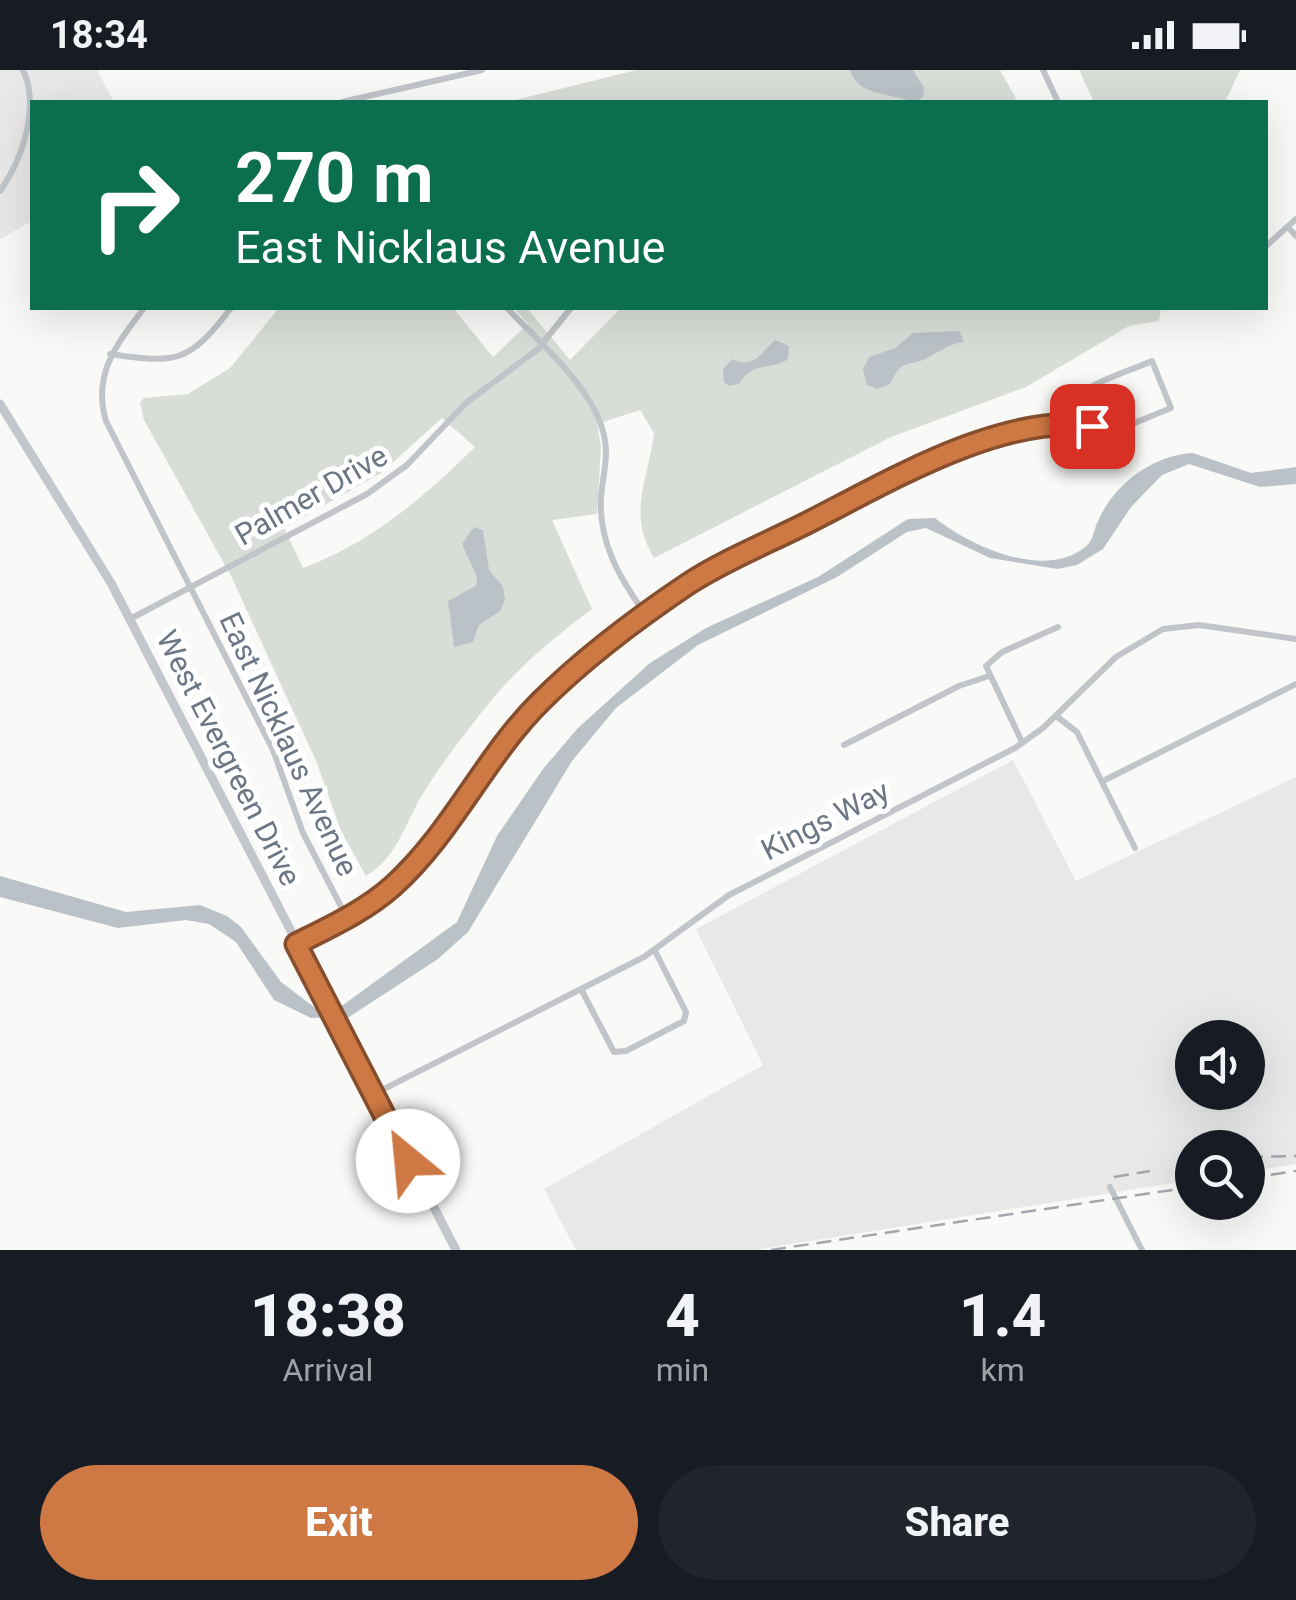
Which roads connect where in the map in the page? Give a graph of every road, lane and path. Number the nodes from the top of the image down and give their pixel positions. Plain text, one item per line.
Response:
1 (23, 70) edge
2 (482, 70) edge
3 (1043, 70) edge
4 (378, 93) junction
5 (32, 100) edge
6 (350, 100) edge
7 (376, 100) edge
8 (1057, 100) edge
9 (30, 113) edge
10 (0, 191) edge
11 (1296, 218) edge
12 (1288, 227) junction
13 (1296, 236) edge
14 (1268, 244) edge
15 (143, 310) edge
16 (228, 310) edge
17 (509, 310) edge
18 (569, 310) edge
19 (542, 346) junction
20 (110, 354) junction
21 (0, 404) edge
22 (1062, 422) junction
23 (192, 588) junction
24 (646, 615) junction
25 (130, 619) junction
26 (1058, 627) dead end
27 (1296, 639) edge
28 (990, 676) junction
29 (1296, 684) edge
30 (1056, 716) junction
31 (1022, 742) junction
32 (844, 746) dead end
33 (1104, 781) junction
34 (1135, 848) dead end
35 (346, 918) junction
36 (296, 944) junction
37 (654, 951) junction
38 (581, 988) junction
39 (373, 1094) junction
40 (1110, 1187) dead end
41 (456, 1250) edge
42 (1142, 1250) edge

1 - 5 street
2 - 4 street
3 - 8 street
4 - 6 street
4 - 7 street
9 - 10 street
11 - 12 street
12 - 13 street
12 - 14 street
15 - 20 street
16 - 20 street
17 - 19 street
18 - 19 street, Palmer Drive
19 - 23 street, Palmer Drive
19 - 24 street
20 - 23 street, East Nicklaus Avenue
21 - 25 street, West Evergreen Drive
22 - 22 street, East Nicklaus Avenue
22 - 24 street, East Nicklaus Avenue
23 - 25 street, Palmer Drive
23 - 35 street, East Nicklaus Avenue
24 - 35 street, East Nicklaus Avenue
25 - 36 street, West Evergreen Drive
26 - 28 street
27 - 30 street, Kings Way
28 - 31 street
28 - 32 street
29 - 33 street
30 - 31 street, Kings Way
30 - 33 street
31 - 37 street, Kings Way
33 - 34 street
35 - 36 street, East Nicklaus Avenue
36 - 39 street, West Evergreen Drive
37 - 38 street, Kings Way
37 - 38 street
38 - 39 street, Kings Way
39 - 41 street, West Evergreen Drive
40 - 42 street

